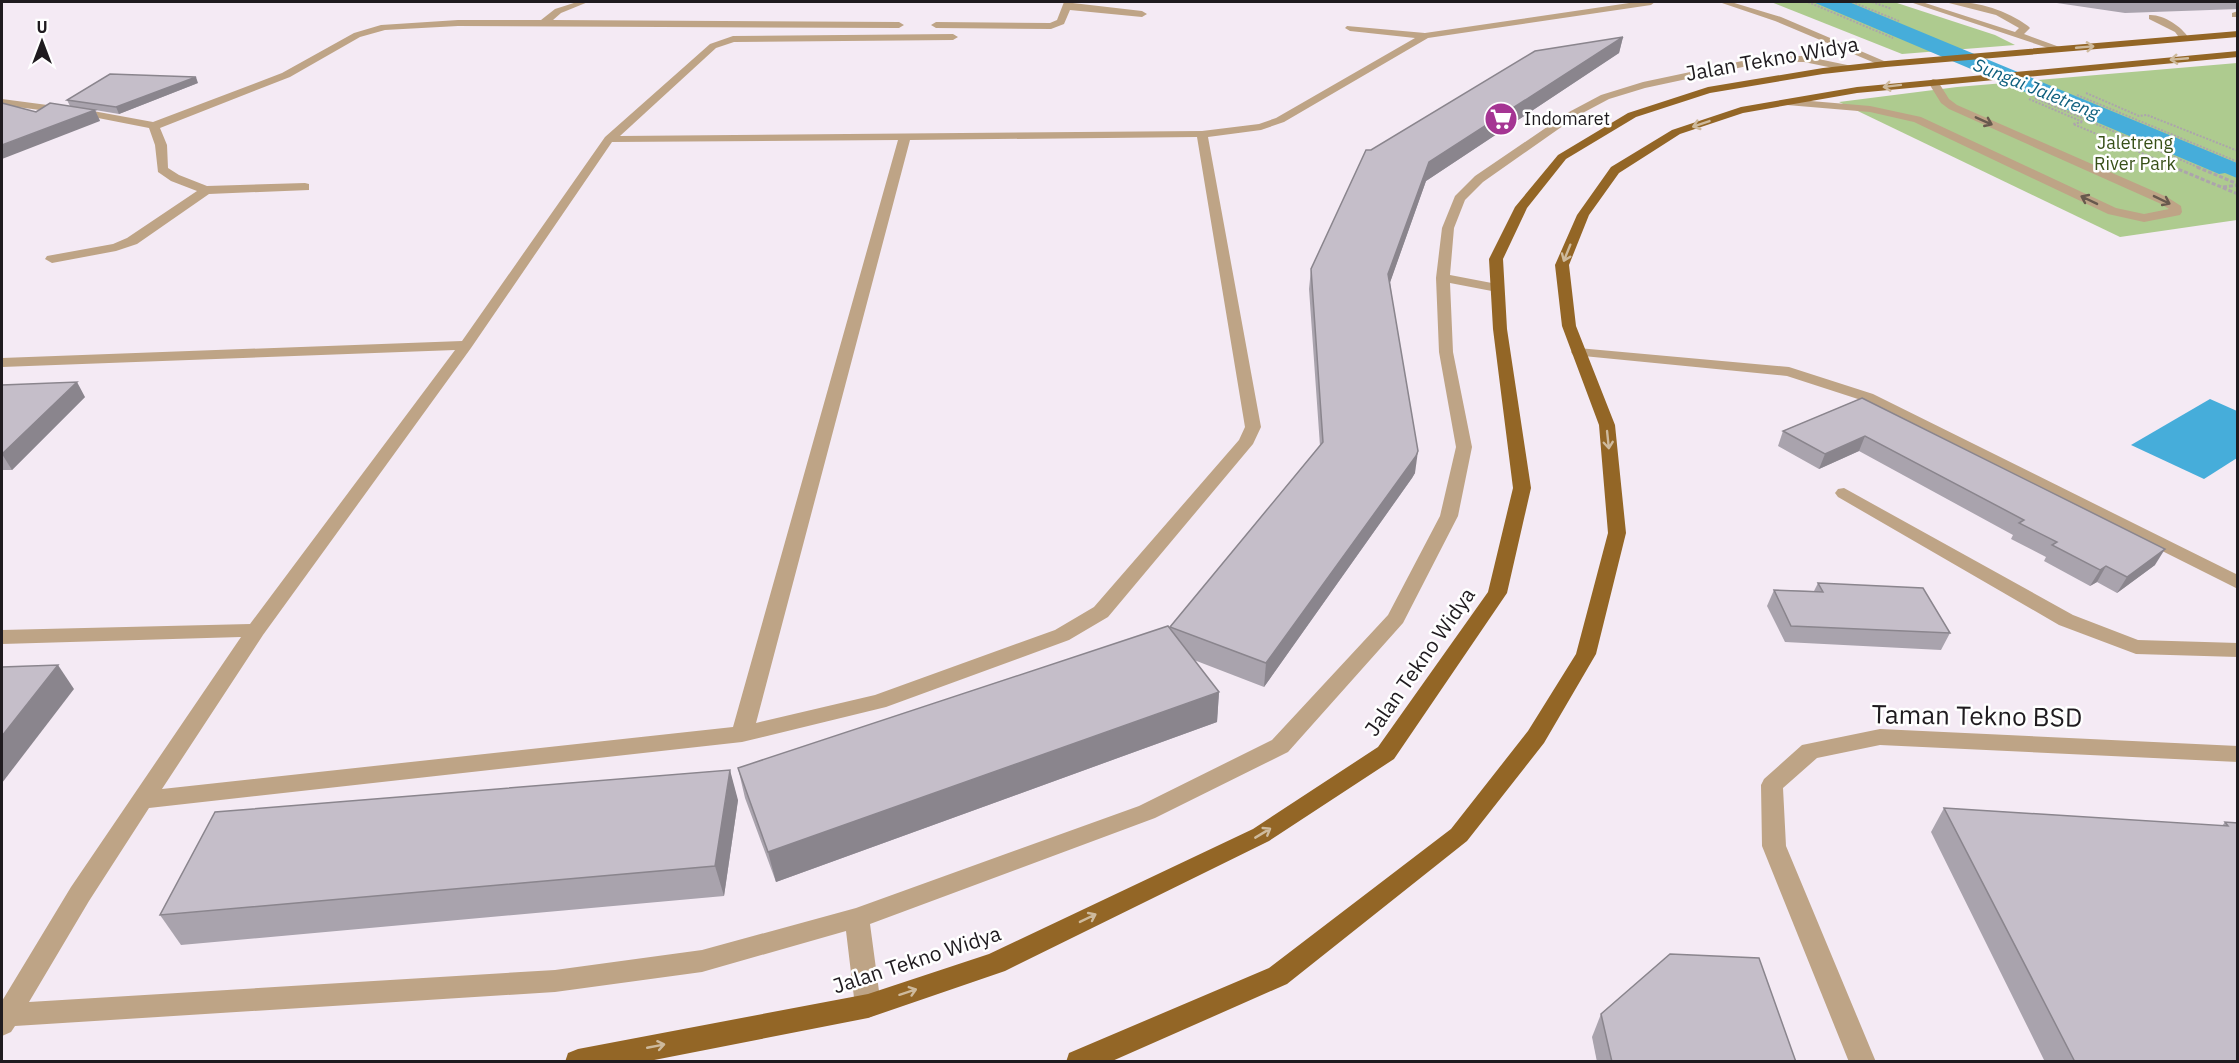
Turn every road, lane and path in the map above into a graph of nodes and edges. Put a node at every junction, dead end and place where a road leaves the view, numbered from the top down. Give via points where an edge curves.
1 (584, 2) edge
2 (1651, 2) edge
3 (1723, 2) edge
4 (1915, 2) edge
5 (1928, 2) edge
6 (1949, 2) edge
7 (1068, 4) edge
8 (1142, 14) dead end
9 (2152, 17) dead end
10 (544, 22) junction
11 (906, 25) dead end
12 (929, 25) dead end
13 (1350, 28) dead end
14 (2238, 34) edge
15 (2017, 35) junction
16 (1425, 36) junction
17 (953, 37) dead end
18 (2184, 38) junction
19 (2060, 49) junction
20 (2238, 54) edge
21 (1886, 64) junction
22 (1848, 68) junction
23 (1942, 81) junction
24 (2079, 91) dead end
25 (2073, 93) dead end
26 (2024, 97) dead end
27 (2, 102) edge
28 (1787, 102) junction
29 (154, 126) junction
30 (1202, 134) junction
31 (905, 136) junction
32 (609, 139) junction
33 (2238, 151) edge
34 (2238, 162) edge
35 (2237, 185) edge
36 (305, 187) dead end
37 (2222, 188) junction
38 (206, 190) junction
39 (2238, 194) edge
40 (52, 259) dead end
41 (1443, 278) junction
42 (1497, 288) junction
43 (466, 345) junction
44 (1578, 352) junction
45 (2, 362) edge
46 (1844, 493) dead end
47 (2238, 583) edge
48 (256, 630) junction
49 (2, 638) edge
50 (2238, 650) edge
51 (742, 734) junction
52 (2238, 754) edge
53 (144, 800) junction
54 (857, 918) junction
55 (868, 1005) junction
56 (4, 1018) edge
57 (578, 1062) edge
58 (1079, 1062) edge
59 (1863, 1062) edge

1 - 10 street via 558,11
2 - 16 street
3 - 21 street via 1778,19
4 - 5 street
4 - 15 street
6 - 15 street via 2018,21 2025,28
7 - 8 street
7 - 12 street via 1061,22 1051,26
9 - 18 street via 2179,30
10 - 11 street
10 - 29 street via 384,27 357,35 286,75
13 - 16 street
14 - 18 main road, Jalan Tekno Widya
15 - 19 street
16 - 30 street via 1280,120 1261,127
17 - 32 street via 749,38 721,42
19 -> 18 main road, Jalan Tekno Widya
19 - 21 main road, Jalan Tekno Widya
20 -> 23 main road
21 - 22 main road, Jalan Tekno Widya
22 - 41 street via 1804,59 1766,59 1605,96 1488,172 1459,199 1448,228
22 - 42 main road, Jalan Tekno Widya via 1708,90 1632,115 1562,157 1521,207 1496,259
23 -> 28 main road
23 -> 28 street via 1945,101 1953,107 2163,200 2176,212 2144,218 2112,211 1917,119 1870,109
24 - 33 path
25 - 34 path
26 - 37 path via 2083,122 2073,123
27 - 29 street
28 -> 44 main road via 1741,110 1676,132 1615,170 1583,215 1562,265 1569,326
29 - 38 street via 161,145 162,169
30 - 31 street
30 - 51 street via 1253,427 1247,441 1101,612 1082,624 1062,635 879,702
31 - 32 street
31 - 51 street
32 - 43 street
35 - 37 path
36 - 38 street
37 - 39 path
38 - 40 street via 132,241
41 - 42 street
41 - 54 street via 1446,352 1464,447 1449,516 1396,618 1280,746 1148,812
55 -> 42 main road, Jalan Tekno Widya via 996,963 1261,835 1386,753 1497,593 1500,583 1522,488
43 - 45 street
43 - 48 street
44 - 47 street via 1789,372 1867,396
44 -> 58 main road via 1607,425 1617,533 1586,654 1536,737 1460,835 1278,976
46 - 50 street via 2066,620 2136,647
48 - 49 street
48 - 53 street
51 - 53 street
52 - 59 street, Taman Tekno BSD via 1880,737 1810,751 1772,785 1774,846
53 - 56 street via 80,894
54 - 55 street
54 - 56 street via 702,961 555,981
57 -> 55 main road, Jalan Tekno Widya

